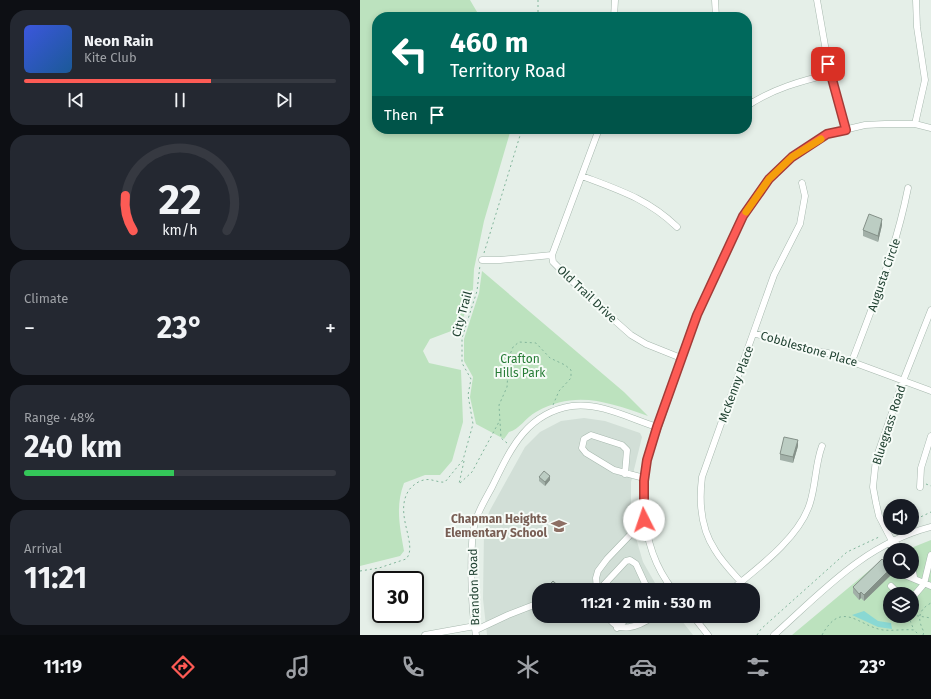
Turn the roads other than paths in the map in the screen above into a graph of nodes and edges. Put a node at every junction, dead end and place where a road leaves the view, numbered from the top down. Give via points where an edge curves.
1 (615, 0) edge
2 (715, 0) edge
3 (817, 0) edge
4 (916, 0) edge
5 (614, 12) edge
6 (716, 12) edge
7 (830, 74) junction
8 (752, 103) edge
9 (915, 124) junction
10 (931, 128) edge
11 (846, 130) junction
12 (597, 134) edge
13 (582, 176) junction
14 (802, 183) dead end
15 (908, 188) dead end
16 (677, 227) dead end
17 (552, 255) junction
18 (482, 260) road end
19 (931, 310) edge
20 (754, 333) junction
21 (681, 358) junction
22 (852, 361) junction
23 (903, 381) junction
24 (931, 391) edge
25 (657, 427) junction
26 (931, 436) edge
27 (822, 446) dead end
28 (625, 474) junction
29 (644, 478) junction
30 (920, 487) dead end
31 (931, 527) edge
32 (646, 530) junction
33 (892, 541) junction
34 (895, 543) edge
35 (931, 555) edge
36 (917, 579) edge
37 (741, 582) joint
38 (597, 583) edge
39 (605, 583) edge
40 (645, 583) edge
41 (669, 583) edge
42 (924, 584) junction
43 (931, 586) edge
44 (919, 590) edge
45 (532, 606) edge
46 (613, 623) edge
47 (622, 623) edge
48 (643, 623) edge
49 (700, 623) edge
50 (617, 628) junction
51 (476, 630) edge
52 (425, 635) edge
53 (708, 635) edge
54 (774, 635) edge

1 - 5 street
2 - 6 street
3 - 7 street
4 - 9 street via 917,27 925,80
7 - 8 street via 803,80
7 - 11 street
9 - 10 street
9 - 11 street via 865,125
11 - 21 street via 827,134 792,157 769,179 743,216 697,315
12 - 13 street, Old Trail Drive
13 - 16 street via 652,205
13 - 17 street, Old Trail Drive
14 - 20 street, McKenny Place via 805,196 800,224 774,276
15 - 22 street, Augusta Circle via 901,225 890,260
17 - 18 street
17 - 21 street, Old Trail Drive via 553,262 631,335
19 - 23 street, Bluegrass Road
20 - 22 street, Cobblestone Place via 790,346 812,349
20 - 37 street, McKenny Place via 702,477 700,492 705,530 715,550
21 - 25 street
22 - 23 street, Cobblestone Place
23 - 24 street, Cobblestone Place
23 - 33 street, Bluegrass Road via 879,447 874,474 879,516
25 - 29 street
25 - 51 street, Brandon Road via 602,409 572,406 554,411 532,424 512,446 481,507 473,530
26 - 30 street via 920,468
27 - 37 street via 816,462 811,501 802,520 789,538
28 - 28 street via 627,450 622,445 591,435 584,439 582,448 586,453
28 - 29 street
29 - 32 street via 643,509
31 - 33 street
32 - 38 street via 630,534 598,571
32 - 41 street via 656,562
33 - 34 street
33 - 54 street via 844,572
35 - 42 street
36 - 42 street
39 - 40 street via 630,560 636,564
42 - 43 street
42 - 44 street
45 - 51 street
46 - 50 street
47 - 50 street
48 - 50 street via 632,630
49 - 53 street
51 - 52 street

